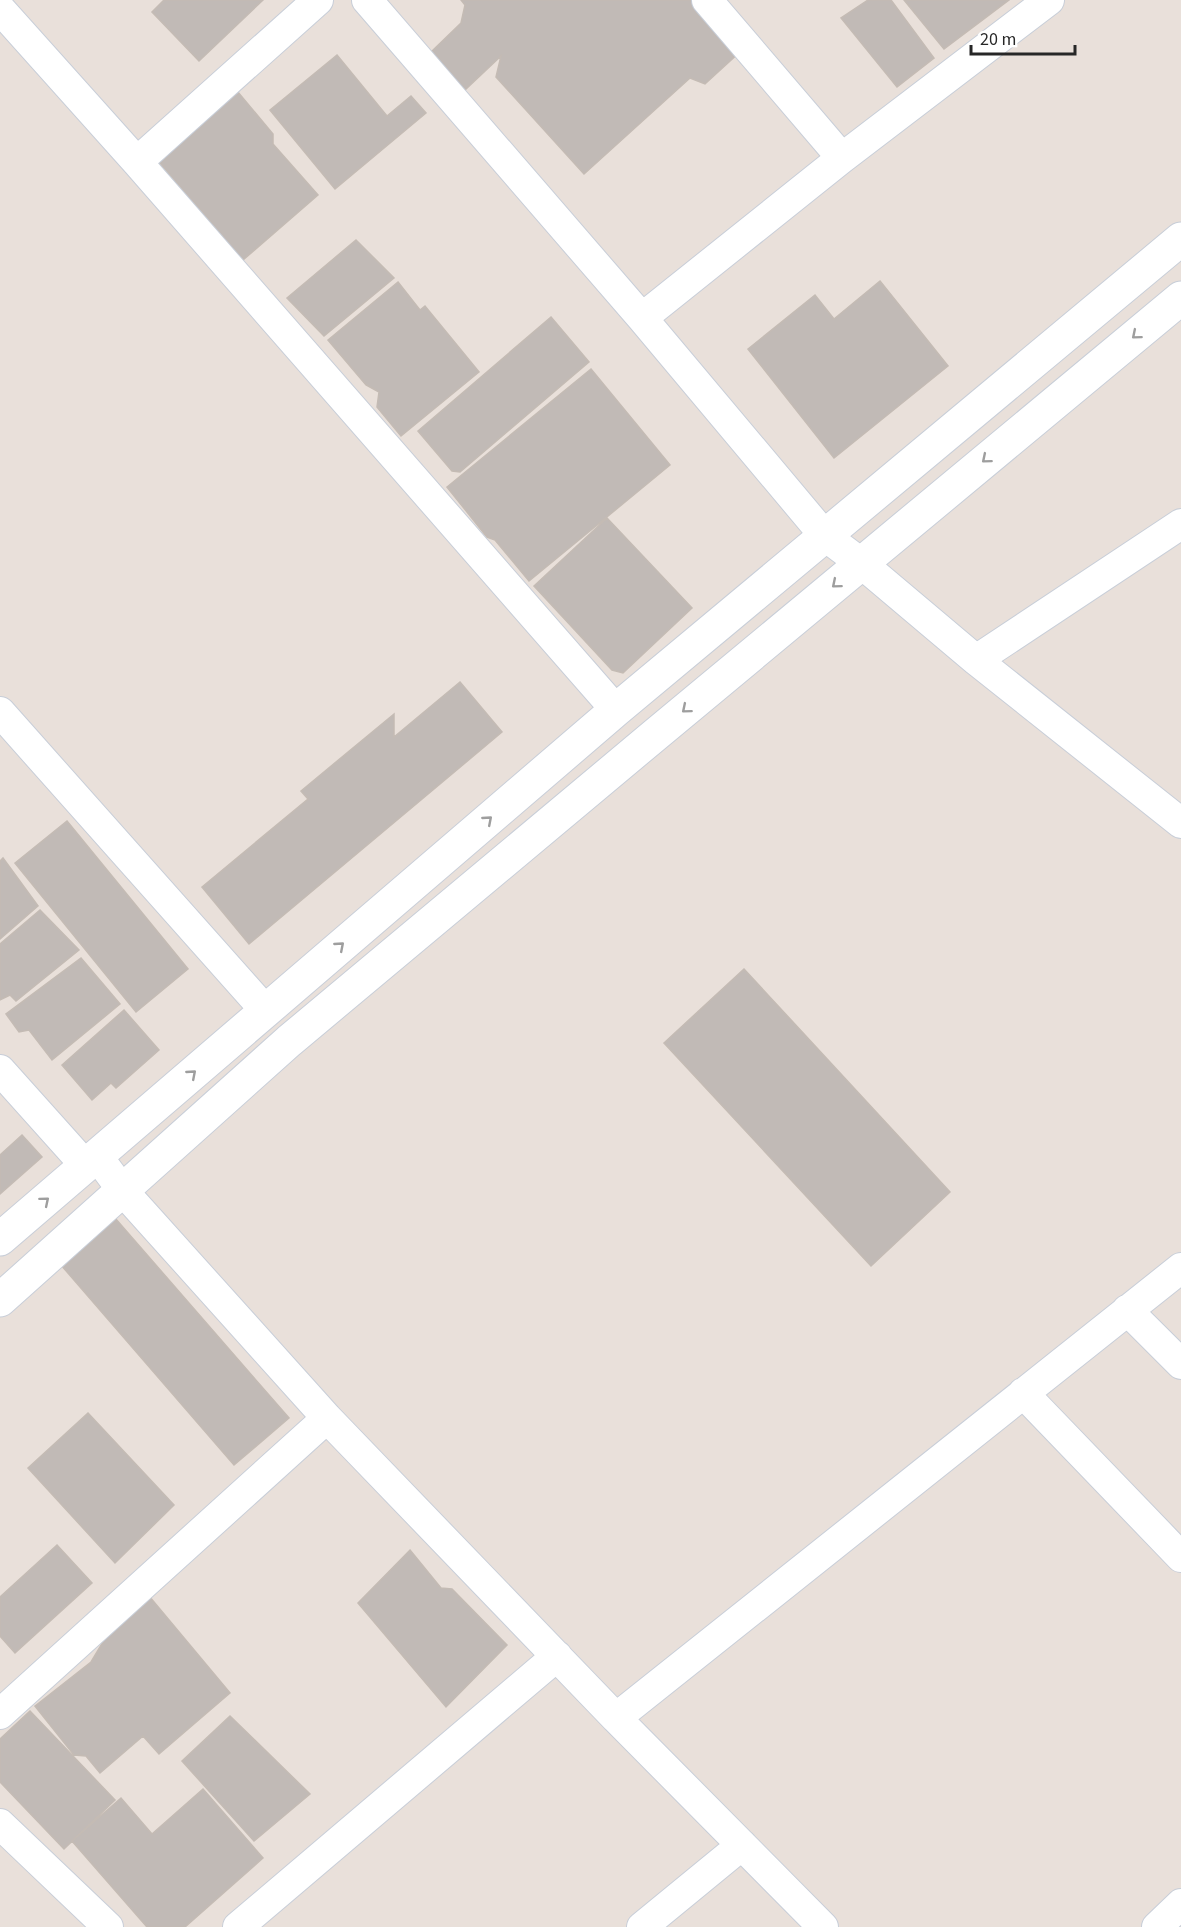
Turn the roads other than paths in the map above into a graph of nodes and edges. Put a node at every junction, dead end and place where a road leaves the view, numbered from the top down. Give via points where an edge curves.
1 (318, 0) edge
2 (367, 0) edge
3 (707, 0) edge
4 (1049, 0) edge
5 (0, 9) edge
6 (842, 158) junction
7 (137, 162) junction
8 (1181, 239) edge
9 (1181, 298) edge
10 (642, 318) junction
11 (1181, 524) edge
12 (825, 536) junction
13 (861, 563) junction
14 (976, 660) junction
15 (616, 710) junction
16 (0, 712) edge
17 (1181, 823) edge
18 (265, 1010) junction
19 (0, 1070) edge
20 (92, 1161) junction
21 (123, 1191) junction
22 (0, 1239) edge
23 (1181, 1268) edge
24 (0, 1300) edge
25 (1127, 1310) junction
26 (1181, 1364) edge
27 (1023, 1393) junction
28 (327, 1418) junction
29 (1181, 1557) edge
30 (557, 1656) junction
31 (0, 1714) edge
32 (616, 1718) junction
33 (0, 1824) edge
34 (742, 1845) junction
35 (1181, 1904) edge
36 (108, 1927) edge
37 (238, 1927) edge
38 (642, 1927) edge
39 (823, 1927) edge
40 (1157, 1927) edge

1 - 7 street
2 - 10 street
3 - 6 street
4 - 6 street
5 - 7 street
6 - 10 street
7 - 15 street
8 - 12 street
9 -> 13 street
10 - 12 street
11 - 14 street
12 - 13 street
12 - 15 street
13 - 14 street
13 -> 21 street via 298,1034
14 - 17 street
18 -> 15 street
16 - 18 street
20 -> 18 street
19 - 20 street
20 - 21 street
22 -> 20 street
21 - 24 street
21 - 28 street
23 - 25 street
25 - 26 street
25 - 27 street
27 - 29 street
27 - 32 street
28 - 30 street
28 - 31 street
30 - 32 street
30 - 37 street
32 - 34 street
33 - 36 street
34 - 38 street
34 - 39 street
35 - 40 street

